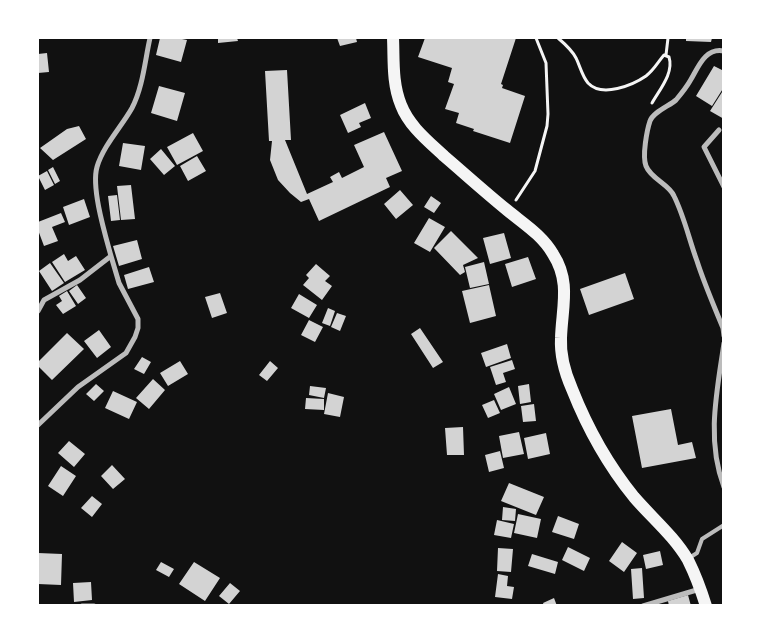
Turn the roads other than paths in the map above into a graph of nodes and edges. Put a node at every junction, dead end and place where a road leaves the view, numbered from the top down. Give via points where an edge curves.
1 (150, 38) edge
2 (393, 38) edge
3 (724, 51) edge
4 (719, 130) dead end
5 (724, 187) edge
6 (111, 256) junction
7 (38, 311) edge
8 (724, 336) edge
9 (724, 344) edge
10 (38, 425) edge
11 (724, 487) edge
12 (724, 525) edge
13 (687, 560) junction
14 (700, 588) junction
15 (82, 606) edge
16 (94, 606) edge
17 (643, 606) edge
18 (706, 606) edge

1 - 6 street via 138,94 97,167 95,178
2 - 13 main road via 394,75 405,114 425,138 478,187 544,239 554,255 565,286 560,339 562,358 578,404 604,454
3 - 8 street via 712,51 705,56 676,100 650,119 644,153 646,166 673,193 682,212
4 - 5 street via 704,147
6 - 7 street via 80,280 44,300
6 - 10 street via 119,283 138,319 135,337 126,353 78,387
9 - 11 street via 713,425
12 - 13 lane via 702,539 696,553
13 - 14 main road
14 - 17 street
14 - 18 main road
15 - 16 street

